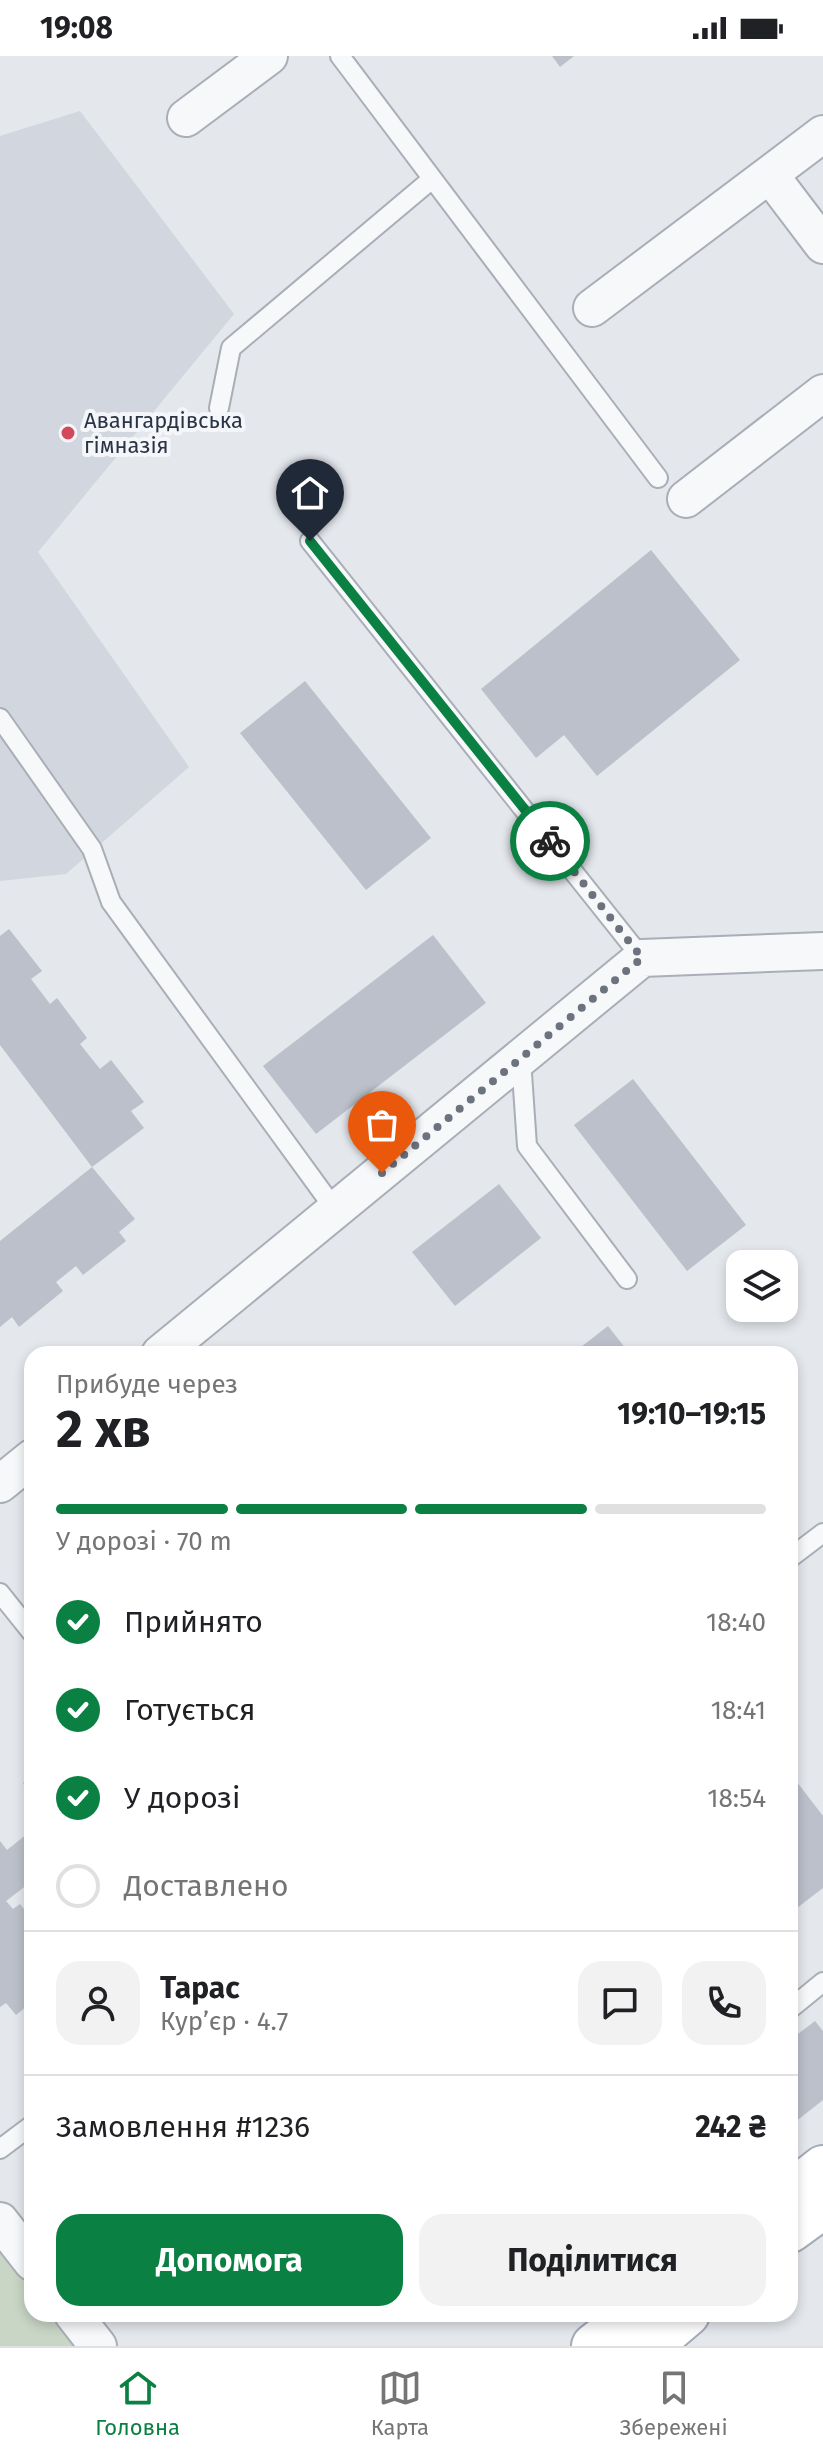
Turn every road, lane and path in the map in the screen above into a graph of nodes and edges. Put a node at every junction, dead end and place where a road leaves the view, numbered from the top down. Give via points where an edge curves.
1 (269, 56) edge
2 (340, 56) edge
3 (186, 118) dead end
4 (823, 134) edge
5 (770, 175) junction
6 (432, 179) junction
7 (823, 245) edge
8 (592, 308) dead end
9 (823, 393) edge
10 (219, 408) dead end
11 (672, 488) joint
12 (310, 541) dead end
13 (0, 718) edge
14 (823, 951) edge
15 (642, 958) junction
16 (521, 1059) junction
17 (336, 1211) junction
18 (627, 1279) dead end
19 (170, 1346) edge
20 (24, 1464) edge
21 (0, 1484) edge
22 (823, 1533) edge
23 (798, 1552) edge
24 (0, 1593) edge
25 (24, 1623) edge
26 (823, 1982) edge
27 (798, 2002) edge
28 (24, 2131) edge
29 (0, 2149) edge
30 (823, 2168) edge
31 (798, 2188) edge
32 (823, 2206) edge
33 (0, 2221) edge
34 (798, 2224) edge
35 (24, 2252) edge
36 (79, 2322) edge
37 (625, 2322) edge
38 (678, 2322) edge
39 (98, 2346) edge
40 (594, 2346) edge
41 (649, 2346) edge

1 - 3 street
2 - 6 lane
4 - 5 street
5 - 7 street
5 - 8 street
6 - 10 lane via 231,348
6 - 11 lane
9 - 11 street
12 - 15 lane
13 - 17 lane via 92,849 111,902
14 - 15 street
15 - 16 street
16 - 17 street
16 - 18 lane via 527,1146
17 - 19 street
20 - 21 street
22 - 23 lane
24 - 25 lane
26 - 27 lane
28 - 29 lane
30 - 31 main road
32 - 34 main road
33 - 35 street
36 - 39 street
37 - 40 main road
38 - 41 main road

